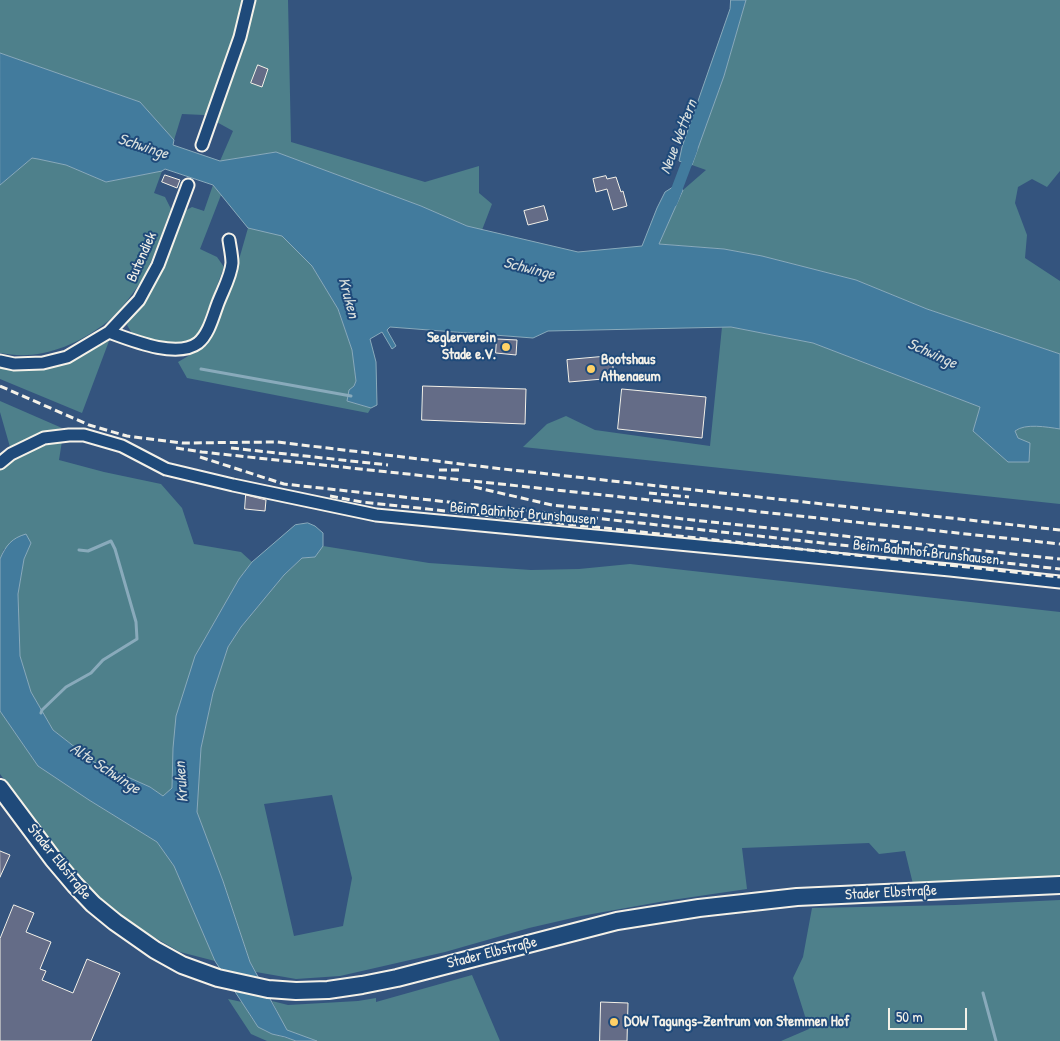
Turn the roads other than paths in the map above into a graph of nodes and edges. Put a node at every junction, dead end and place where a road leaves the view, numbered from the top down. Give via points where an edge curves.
1 (249, 0) edge
2 (202, 146) dead end
3 (188, 185) dead end
4 (229, 240) dead end
5 (109, 332) junction
6 (0, 361) edge
7 (0, 463) edge
8 (1060, 582) edge
9 (0, 788) edge
10 (1060, 885) edge

1 - 2 street via 240,37
3 - 5 street, Butendiek via 158,264 139,300
4 - 5 street via 232,262 229,276 207,332 198,343 185,349 166,349
5 - 6 street, Butendiek via 67,357 43,363
7 - 8 street, Beim Bahnhof Brunshausen via 44,438 84,435 122,446 166,469 376,515
9 - 10 street, Stader Elbstraße via 74,885 115,922 182,965 268,990 328,990 362,985 617,921 699,908 797,897

